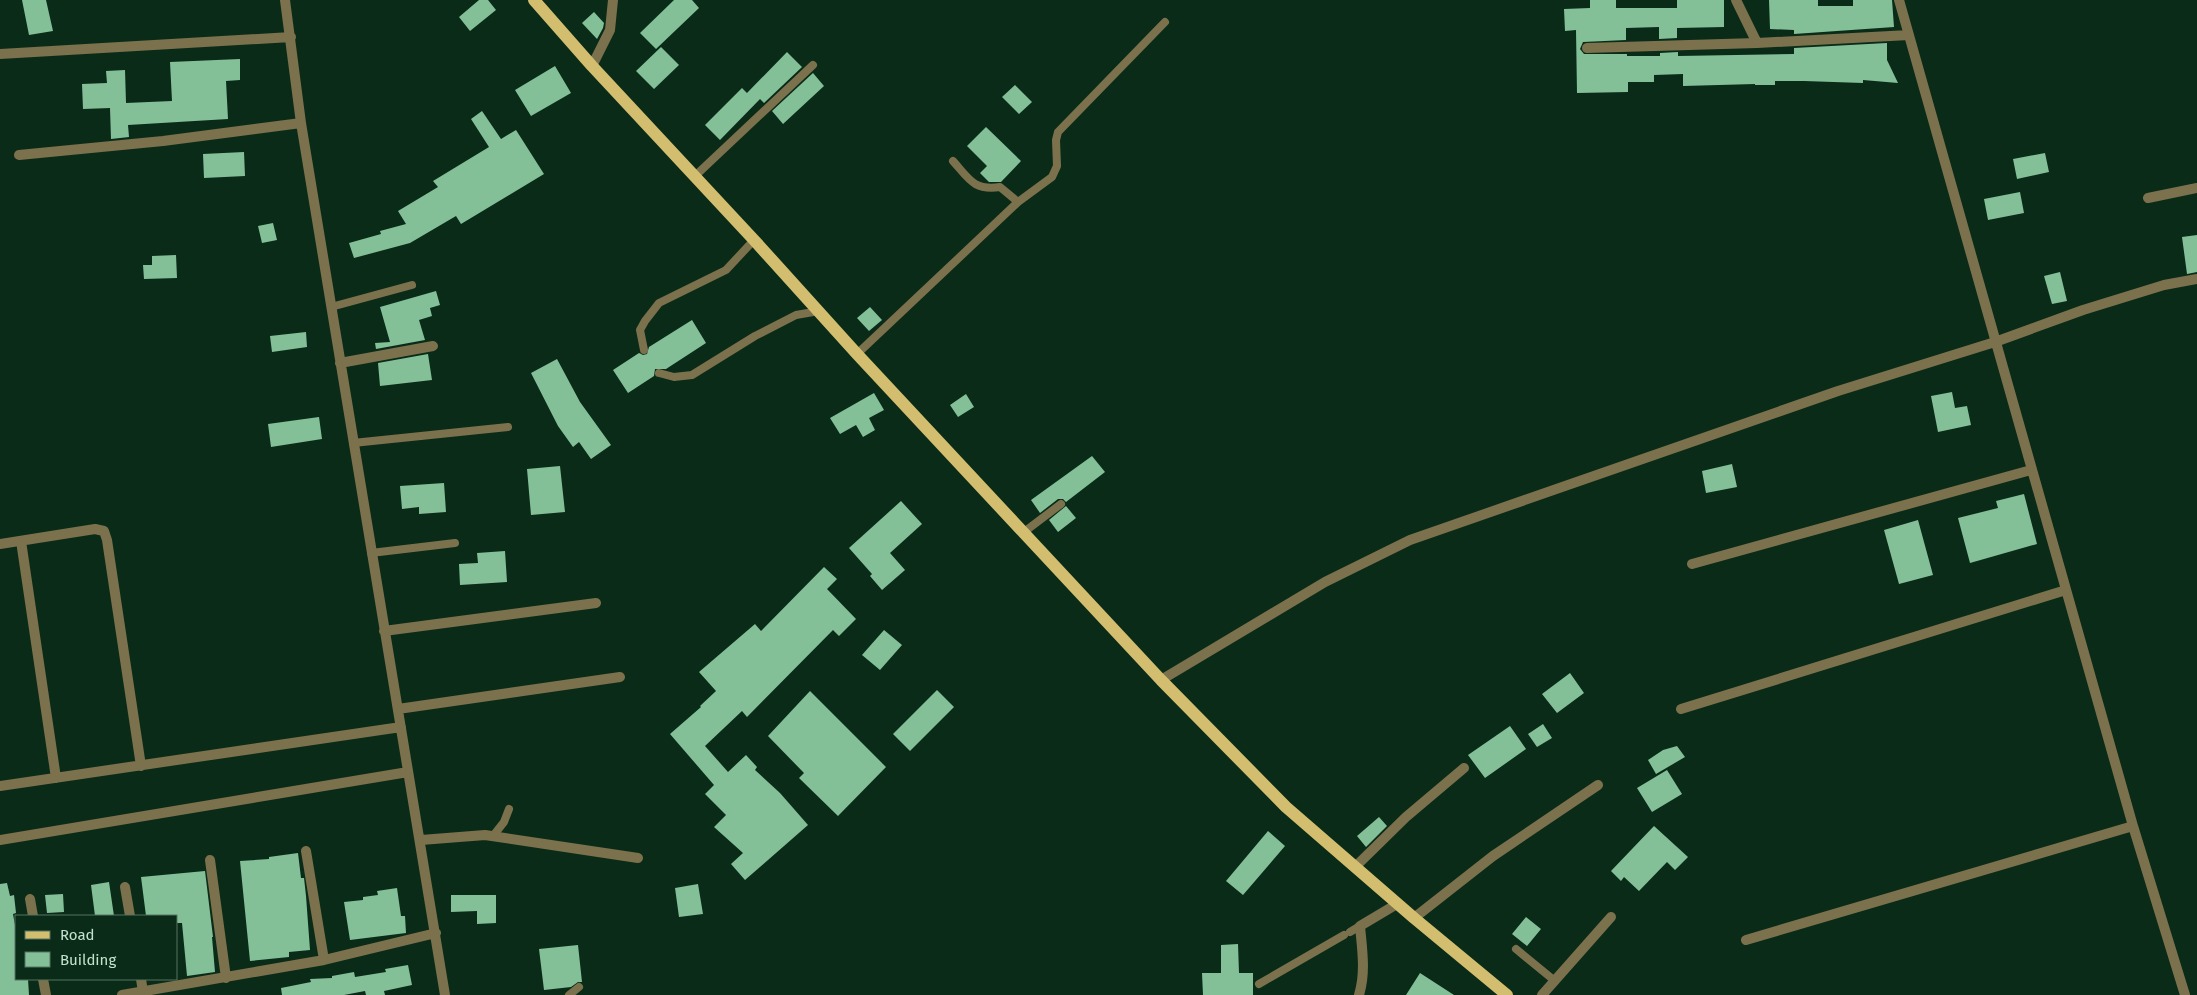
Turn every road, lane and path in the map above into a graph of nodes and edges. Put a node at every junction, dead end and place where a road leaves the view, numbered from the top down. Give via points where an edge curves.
1 (285, 0) edge
2 (534, 0) edge
3 (613, 0) edge
4 (1736, 0) edge
5 (1899, 0) edge
6 (1165, 22) dead end
7 (1909, 34) junction
8 (291, 37) junction
9 (1757, 43) junction
10 (1587, 48) dead end
11 (0, 54) edge
12 (813, 65) dead end
13 (592, 66) junction
14 (301, 123) junction
15 (19, 155) dead end
16 (953, 161) dead end
17 (695, 176) junction
18 (2197, 188) edge
19 (2148, 198) dead end
20 (1018, 202) junction
21 (754, 240) junction
22 (2197, 279) edge
23 (412, 285) dead end
24 (331, 307) junction
25 (818, 311) junction
26 (1995, 342) junction
27 (433, 346) dead end
28 (644, 350) dead end
29 (857, 354) junction
30 (340, 363) junction
31 (659, 373) dead end
32 (508, 427) dead end
33 (353, 443) junction
34 (2031, 470) junction
35 (1061, 504) dead end
36 (1024, 532) junction
37 (21, 541) junction
38 (455, 543) dead end
39 (0, 544) edge
40 (372, 553) junction
41 (1692, 564) dead end
42 (2066, 590) junction
43 (596, 603) dead end
44 (384, 631) junction
45 (620, 677) dead end
46 (1162, 680) junction
47 (398, 709) junction
48 (1681, 709) dead end
49 (401, 727) junction
50 (141, 766) junction
51 (1464, 768) dead end
52 (408, 772) junction
53 (56, 778) junction
54 (1598, 785) dead end
55 (0, 786) edge
56 (510, 810) dead end
57 (2133, 826) junction
58 (493, 836) junction
59 (0, 840) edge
60 (421, 840) junction
61 (306, 851) dead end
62 (638, 858) dead end
63 (210, 860) dead end
64 (1355, 867) junction
65 (125, 887) dead end
66 (30, 899) dead end
67 (1397, 904) junction
68 (32, 915) edge
69 (130, 915) edge
70 (1611, 917) dead end
71 (1414, 918) junction
72 (1360, 926) junction
73 (436, 933) junction
74 (1746, 940) dead end
75 (1516, 949) dead end
76 (324, 960) junction
77 (226, 978) junction
78 (43, 980) edge
79 (140, 980) edge
80 (1555, 981) junction
81 (1259, 984) dead end
82 (578, 987) dead end
83 (143, 992) junction
84 (46, 995) edge
85 (122, 995) edge
86 (445, 995) edge
87 (569, 995) edge
88 (1359, 995) edge
89 (1507, 995) edge
90 (1542, 995) edge
91 (2185, 995) edge

1 - 8 street
2 - 13 main road
3 - 13 street via 610,30
4 - 9 street
5 - 7 street
6 - 20 lane via 1058,132 1057,166 1052,177
7 - 9 street
7 - 26 street
8 - 11 street
8 - 14 street
9 - 10 street
12 - 17 lane
13 - 17 main road
14 - 15 street
14 - 24 street
16 - 20 lane via 973,183 986,189 1000,187
17 - 21 main road
18 - 19 street
20 - 29 lane
21 - 25 main road
21 - 28 lane via 726,270 658,303 640,330
22 - 26 street via 2164,285 2082,310
23 - 24 lane
24 - 30 street
25 - 29 main road
25 - 31 lane via 796,315 692,375 674,377
26 - 34 street
26 - 46 street via 1838,391 1410,540 1325,582
27 - 30 street
29 - 36 main road
30 - 33 street
32 - 33 lane
33 - 40 street
34 - 41 street
34 - 42 street
35 - 36 lane
36 - 46 main road
37 - 39 street
37 - 50 street via 95,529 104,531
37 - 53 street
38 - 40 lane
40 - 44 street
42 - 48 street
42 - 57 street
43 - 44 street
44 - 47 street
45 - 47 street
46 - 64 main road via 1286,807
47 - 49 street
49 - 50 street
49 - 52 street
50 - 53 street
51 - 64 street via 1406,817
52 - 59 street
52 - 60 street
53 - 55 street
54 - 71 street via 1492,856
56 - 58 lane
57 - 74 street
57 - 91 street
58 - 60 street
58 - 62 street
60 - 73 street
61 - 76 street
63 - 77 street
64 - 67 main road
65 - 69 street
66 - 68 street
67 - 71 main road
67 - 72 street
70 - 80 street
71 - 89 main road
72 - 81 lane
72 - 88 street via 1364,966
73 - 76 street
73 - 86 street
75 - 80 lane
76 - 77 street
77 - 83 street
78 - 84 street
79 - 83 street
80 - 90 street
82 - 87 lane
83 - 85 street

